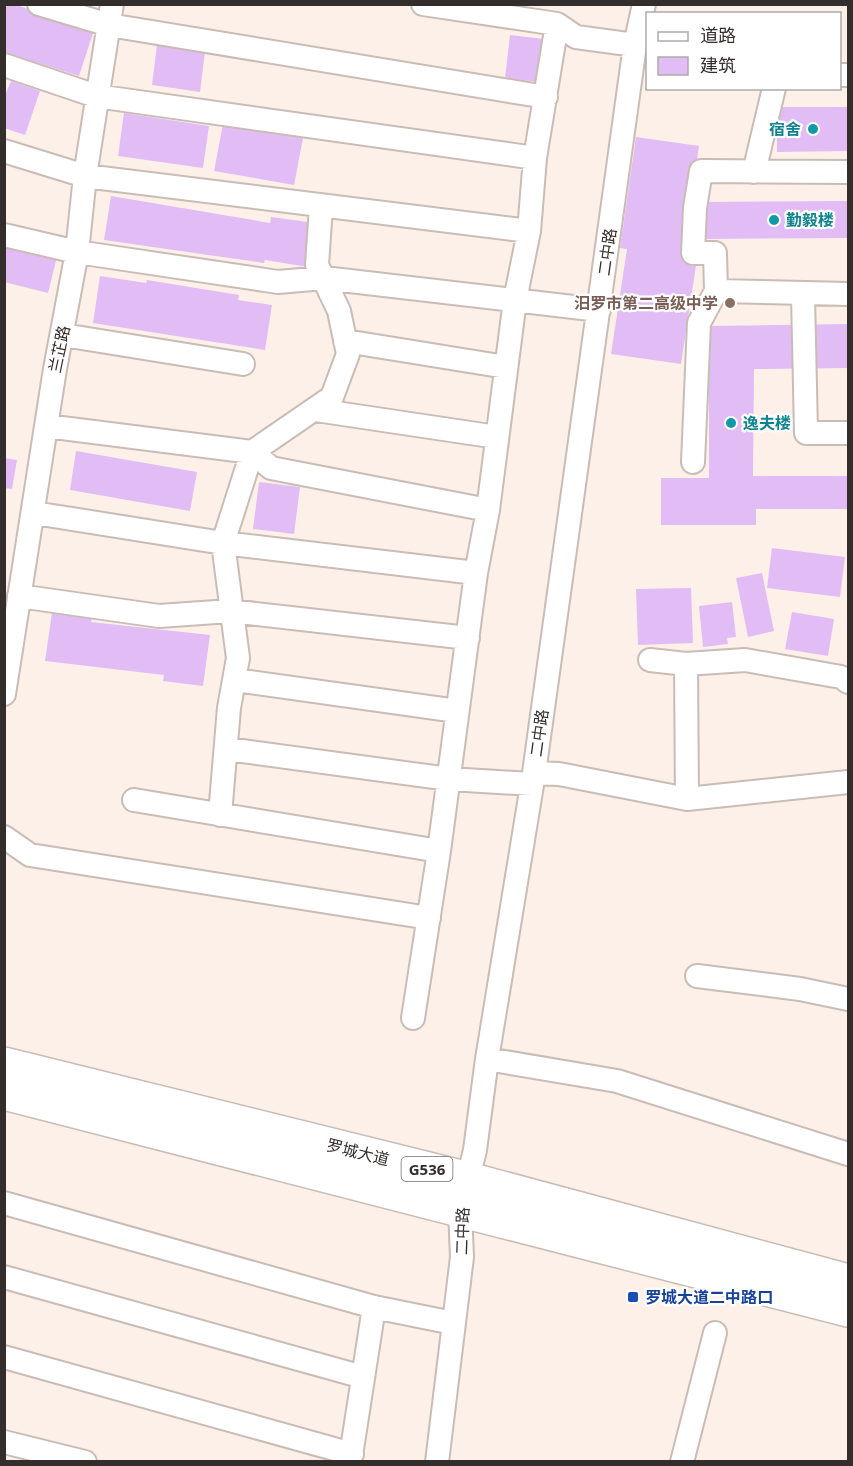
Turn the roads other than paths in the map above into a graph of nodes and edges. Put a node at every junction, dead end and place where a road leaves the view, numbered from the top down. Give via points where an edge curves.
1 (39, 4) edge
2 (423, 4) edge
3 (644, 4) edge
4 (110, 15) edge
5 (557, 24) junction
6 (635, 45) junction
7 (4, 65) edge
8 (774, 90) edge
9 (96, 96) junction
10 (546, 98) junction
11 (4, 151) edge
12 (535, 158) junction
13 (754, 172) junction
14 (849, 172) edge
15 (85, 176) junction
16 (321, 207) junction
17 (529, 231) junction
18 (4, 235) edge
19 (77, 252) junction
20 (324, 278) junction
21 (716, 291) junction
22 (849, 294) edge
23 (803, 295) junction
24 (515, 300) junction
25 (599, 310) junction
26 (63, 335) junction
27 (345, 341) junction
28 (243, 364) dead end
29 (506, 367) junction
30 (316, 410) junction
31 (46, 426) junction
32 (849, 433) edge
33 (497, 437) junction
34 (252, 452) junction
35 (693, 462) dead end
36 (488, 510) junction
37 (34, 513) junction
38 (223, 543) junction
39 (476, 573) junction
40 (19, 596) junction
41 (230, 611) junction
42 (468, 638) junction
43 (650, 660) dead end
44 (686, 664) junction
45 (235, 680) junction
46 (849, 682) edge
47 (4, 694) edge
48 (457, 711) junction
49 (228, 748) junction
50 (533, 778) junction
51 (449, 779) junction
52 (849, 782) edge
53 (687, 799) junction
54 (134, 800) dead end
55 (220, 815) junction
56 (4, 837) edge
57 (440, 851) junction
58 (429, 918) junction
59 (697, 976) dead end
60 (849, 999) edge
61 (413, 1018) dead end
62 (487, 1059) junction
63 (4, 1064) edge
64 (4, 1093) edge
65 (849, 1154) edge
66 (469, 1179) junction
67 (4, 1203) edge
68 (460, 1211) junction
69 (4, 1277) edge
70 (849, 1281) edge
71 (374, 1307) junction
72 (849, 1310) edge
73 (453, 1323) junction
74 (715, 1333) dead end
75 (4, 1357) edge
76 (363, 1377) junction
77 (4, 1442) edge
78 (351, 1457) edge
79 (85, 1461) edge
80 (437, 1461) edge
81 (682, 1461) edge

1 - 4 street
2 - 5 street
3 - 6 street, 二中路
4 - 9 street, 兰芷路
4 - 10 street
5 - 6 street via 576,37
5 - 10 street
6 - 25 street, 二中路
7 - 9 street
8 - 13 street
9 - 12 street
9 - 15 street, 兰芷路
10 - 12 street
11 - 15 street
12 - 17 street
13 - 14 street
13 - 21 street via 701,171 693,253 715,253
15 - 16 street
15 - 19 street, 兰芷路
16 - 17 street
16 - 20 street via 317,265
17 - 24 street
18 - 19 street
19 - 20 street via 278,282
19 - 26 street, 兰芷路
20 - 24 street
20 - 27 street via 339,311
21 - 23 street
21 - 35 street via 699,323
22 - 23 street
23 - 32 street via 806,433
24 - 25 street
24 - 29 street
25 - 50 street, 二中路
26 - 28 street
26 - 31 street, 兰芷路
27 - 29 street
27 - 30 street via 348,354 332,397
29 - 33 street
30 - 33 street
30 - 34 street
31 - 34 street
31 - 37 street, 兰芷路
33 - 36 street
34 - 36 street via 271,468
34 - 38 street
36 - 39 street
37 - 38 street
37 - 40 street, 兰芷路
38 - 39 street
38 - 41 street
39 - 42 street
40 - 41 street via 159,616
40 - 47 street, 兰芷路
41 - 42 street
41 - 45 street via 238,658
42 - 48 street
43 - 44 street
44 - 46 street via 744,660 841,677
44 - 53 street
45 - 48 street
45 - 49 street via 229,708
48 - 51 street
49 - 51 street
49 - 55 street
50 - 51 street
50 - 53 street via 559,774
50 - 62 street, 二中路
51 - 57 street
52 - 53 street
54 - 55 street
55 - 57 street
56 - 58 street via 30,855
57 - 58 street
58 - 61 street
59 - 60 street
62 - 65 street via 617,1081
62 - 66 street, 二中路
63 - 66 highway, 罗城大道 / G536
64 - 68 highway, 罗城大道 / G536
66 - 68 street, 二中路
66 - 70 highway, 罗城大道 / G536
67 - 71 street
68 - 72 highway, 罗城大道 / G536
68 - 73 street, 二中路 via 462,1257
69 - 76 street
71 - 73 street
71 - 76 street
73 - 80 street, 二中路
74 - 81 street
75 - 78 street
76 - 78 street
77 - 79 street

